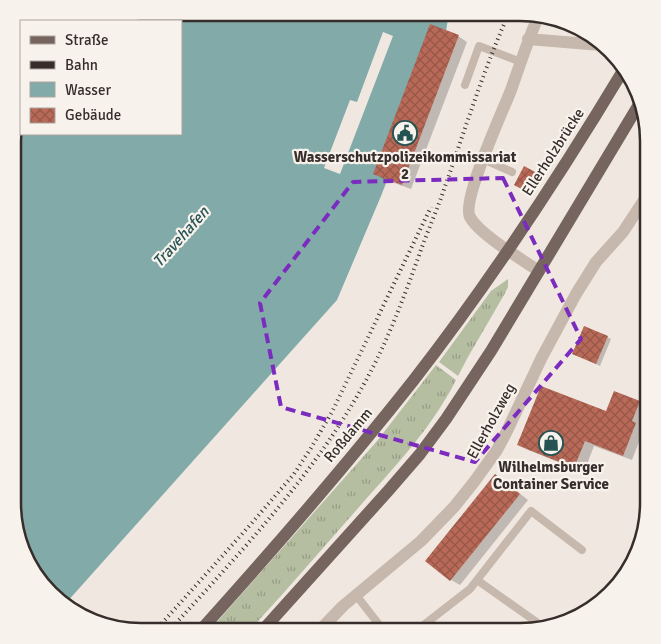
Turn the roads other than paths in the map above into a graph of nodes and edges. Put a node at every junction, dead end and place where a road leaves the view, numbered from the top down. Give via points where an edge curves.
1 (535, 22) edge
2 (528, 39) junction
3 (590, 44) edge
4 (521, 62) junction
5 (620, 76) edge
6 (465, 85) dead end
7 (635, 111) edge
8 (483, 159) junction
9 (512, 172) dead end
10 (639, 207) edge
11 (508, 250) junction
12 (538, 271) junction
13 (582, 550) dead end
14 (477, 580) junction
15 (356, 595) junction
16 (535, 621) edge
17 (208, 622) edge
18 (271, 622) edge
19 (328, 622) edge
20 (377, 622) edge
21 (428, 622) edge

1 - 2 street
2 - 3 street
2 - 4 street
4 - 6 lane via 479,46
4 - 8 street
5 - 11 main road, Ellerholzbrücke
7 - 12 main road
8 - 9 lane
8 - 11 street via 470,197 469,216
10 - 15 street, Ellerholzweg via 596,262 576,294 507,431 486,465 436,526
11 - 12 street
11 - 17 main road, Roßdamm via 414,380
12 - 18 main road via 475,376 420,454
13 - 14 lane via 531,511
14 - 16 lane
14 - 21 lane
15 - 19 street, Ellerholzweg
15 - 20 lane

